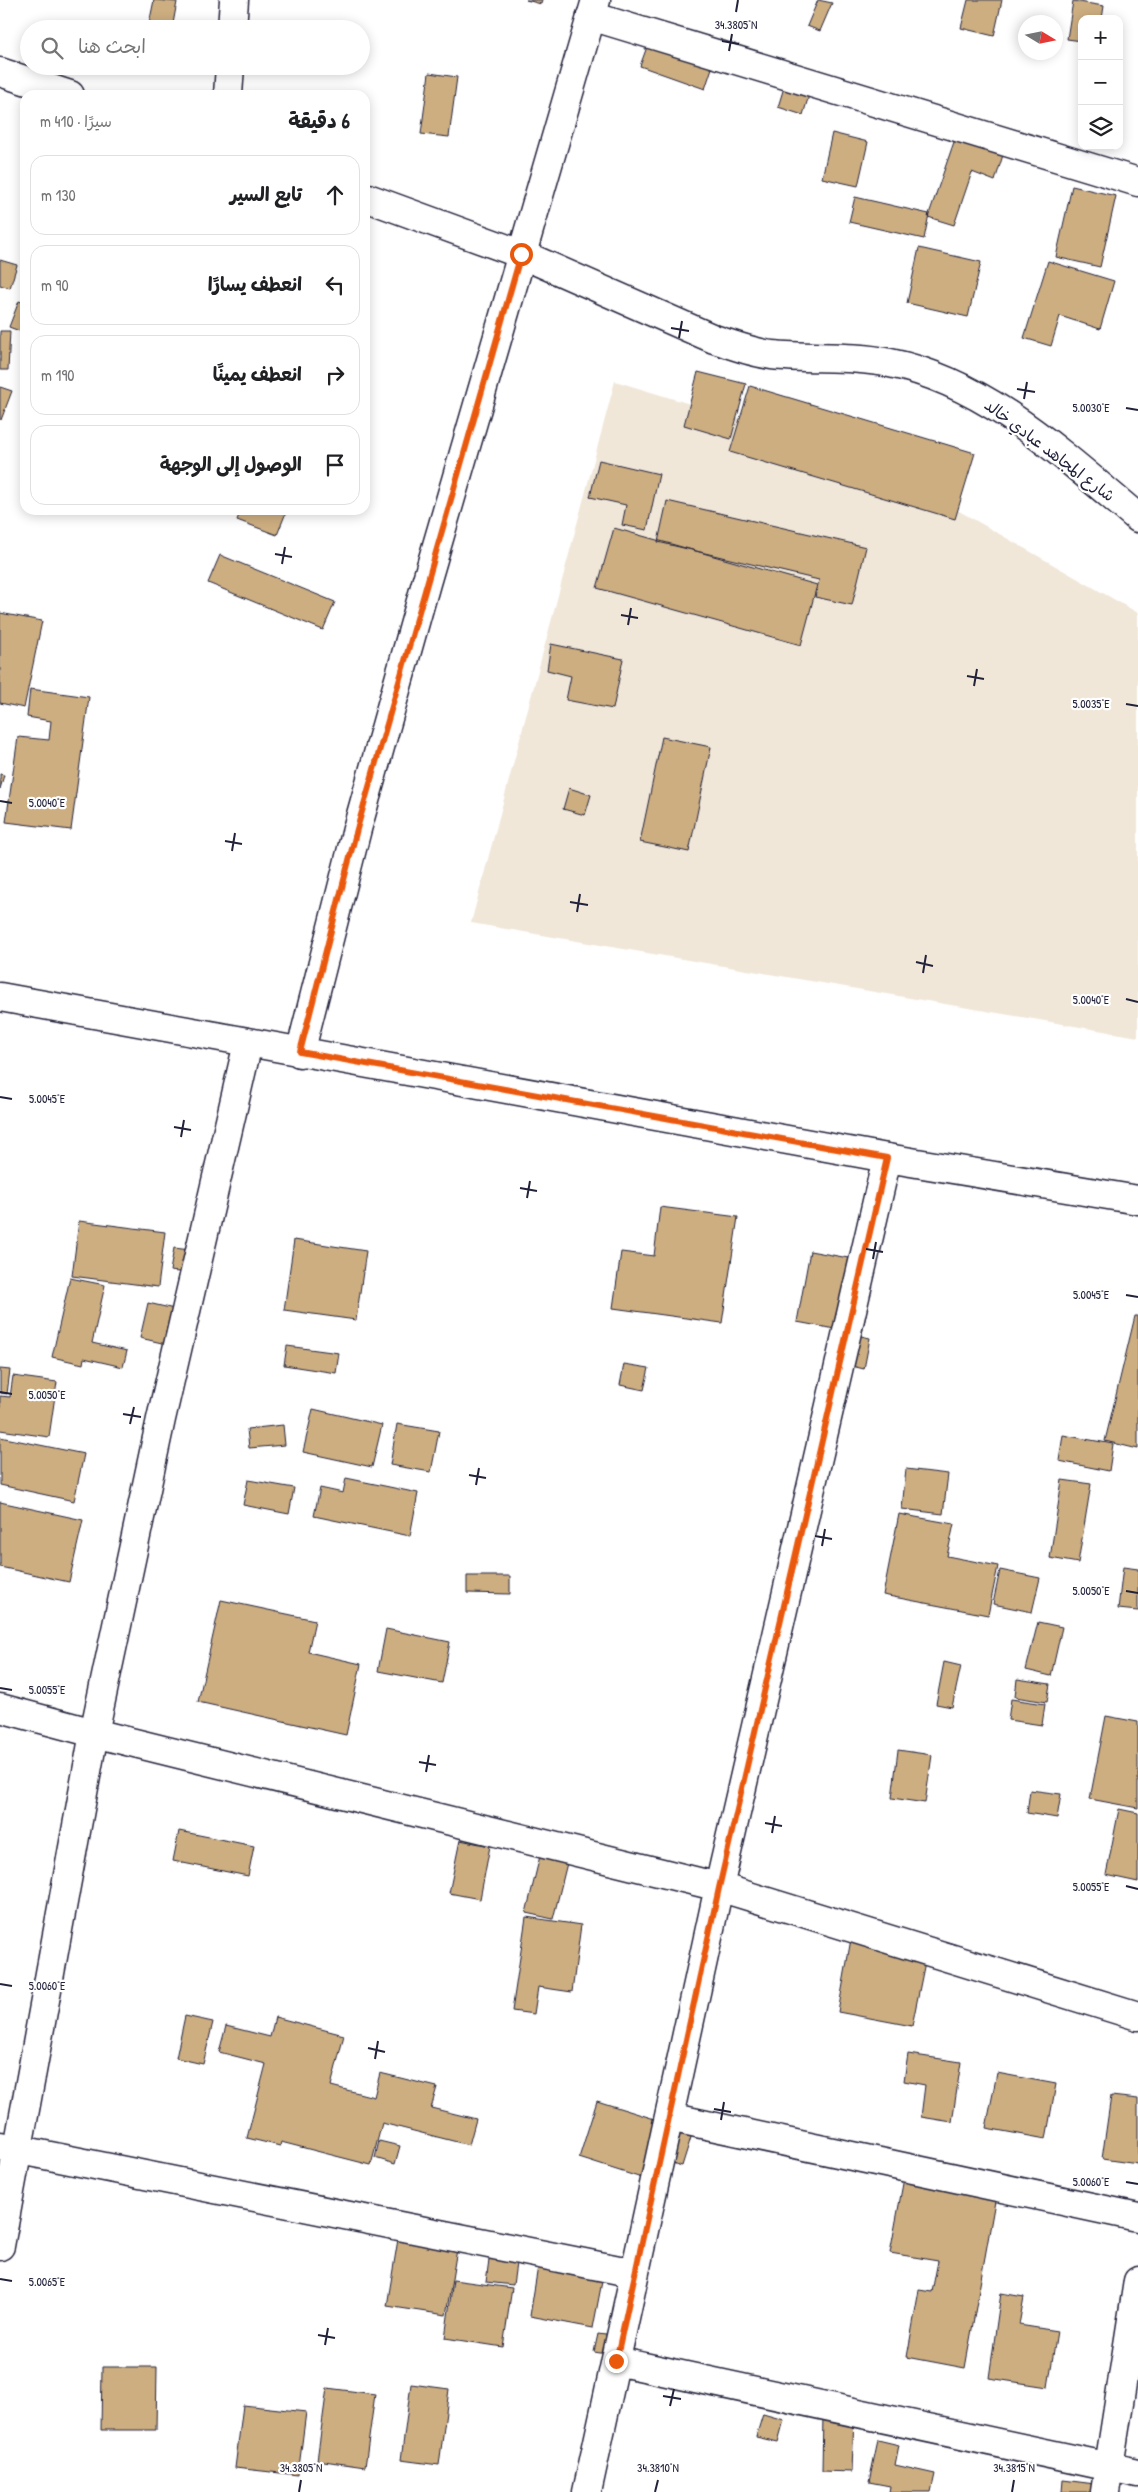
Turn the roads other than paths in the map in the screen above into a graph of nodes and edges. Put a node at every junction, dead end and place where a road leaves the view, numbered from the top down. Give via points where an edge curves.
1 (234, 0) edge
2 (594, 8) edge
3 (233, 20) edge
4 (0, 72) edge
5 (229, 75) edge
6 (55, 90) edge
7 (228, 90) edge
8 (1138, 182) edge
9 (370, 199) edge
10 (521, 254) junction
11 (1138, 518) edge
12 (0, 997) edge
13 (248, 1043) junction
14 (300, 1052) junction
15 (887, 1158) junction
16 (1138, 1200) edge
17 (0, 1708) edge
18 (94, 1733) junction
19 (719, 1888) junction
20 (1138, 2016) edge
21 (669, 2117) junction
22 (8, 2148) edge
23 (1138, 2217) edge
24 (0, 2246) edge
25 (634, 2273) junction
26 (1138, 2281) edge
27 (616, 2361) junction
28 (1138, 2473) edge
29 (1108, 2480) edge
30 (586, 2492) edge

1 - 3 street
2 - 8 street
2 - 10 street
4 - 6 street
5 - 7 street
9 - 10 street, شارع المجاهد عبادي خالد
10 - 11 street, شارع المجاهد عبادي خالد via 746,350 772,355 890,363 970,391 1018,422
10 - 14 street via 357,829
12 - 13 street
13 - 14 street
13 - 18 street via 161,1419
14 - 15 street
15 - 16 street
15 - 19 street
17 - 18 street
18 - 19 street
18 - 22 street
19 - 20 street
19 - 21 street
21 - 23 street
21 - 25 street
22 - 24 street
22 - 25 street
25 - 27 street
26 - 29 street
27 - 29 street
27 - 30 street
28 - 29 street

